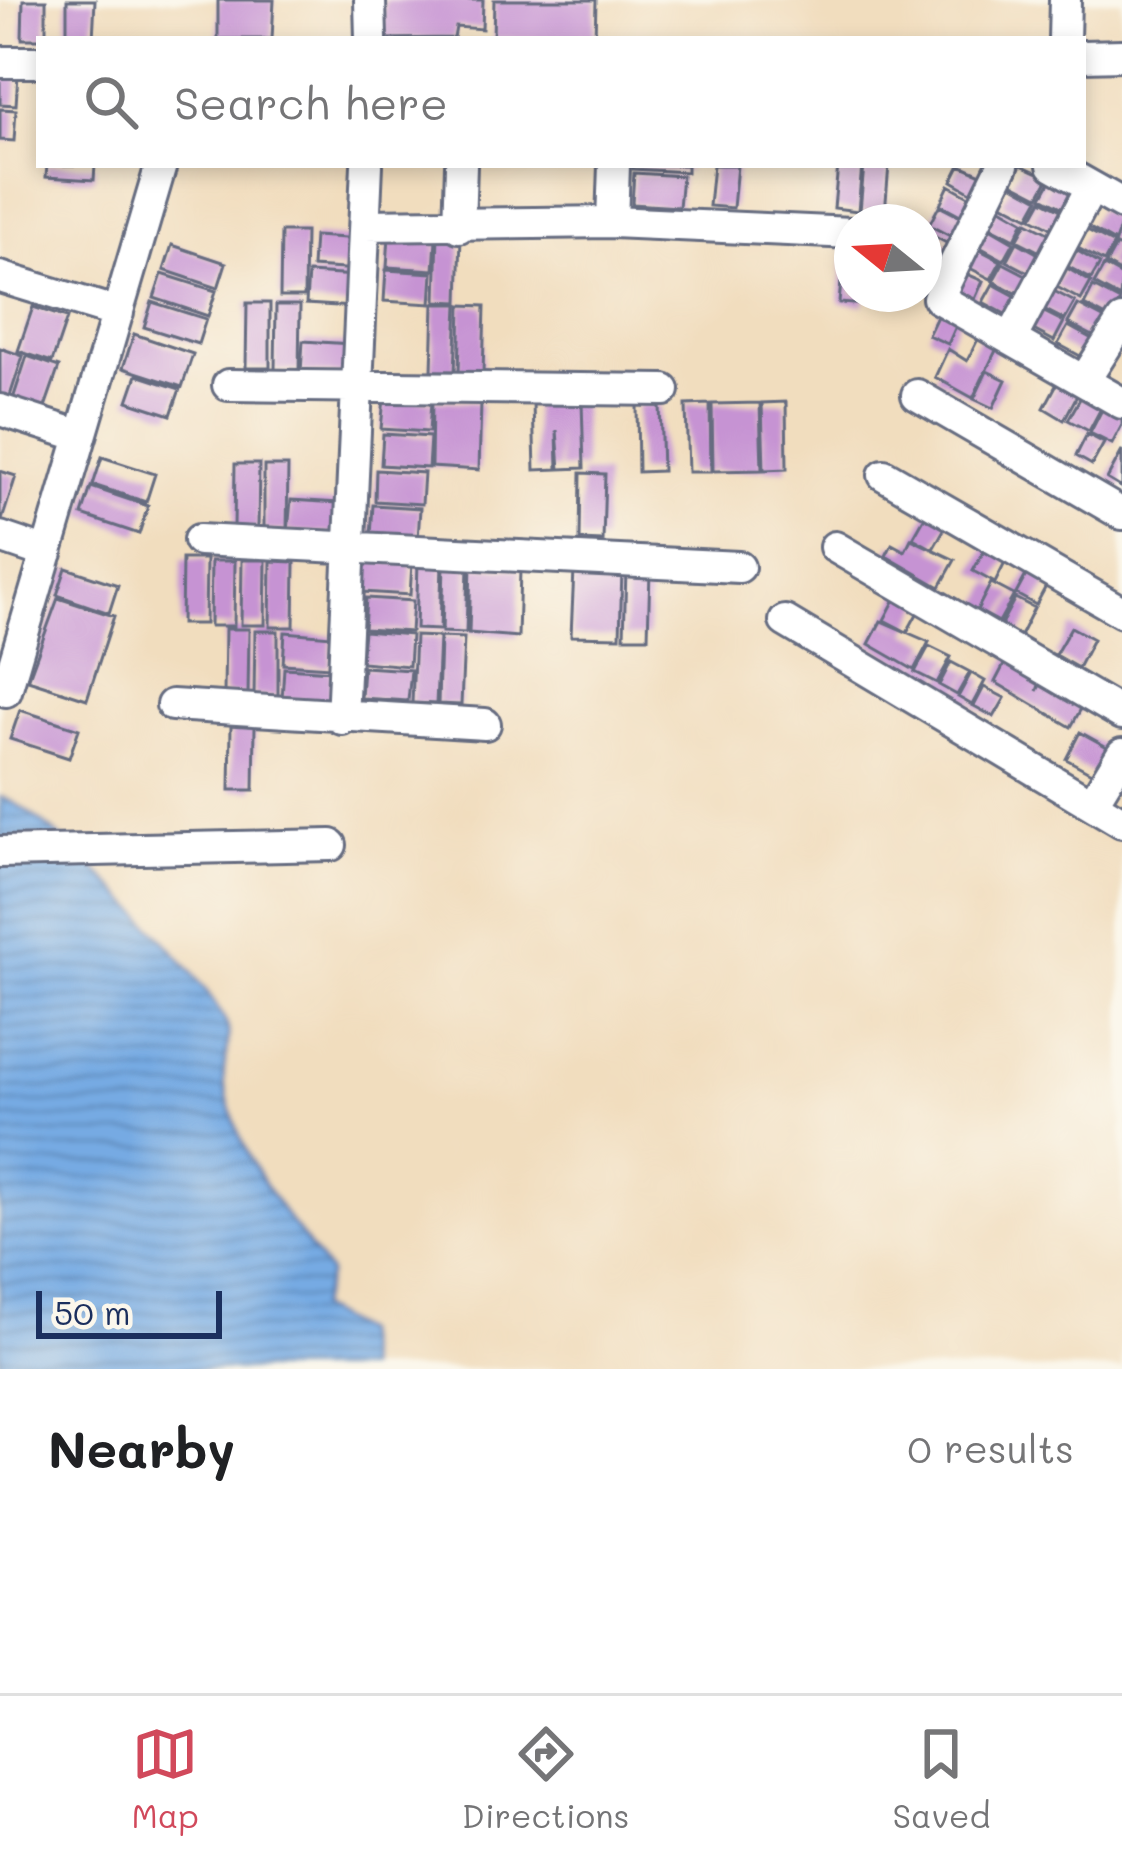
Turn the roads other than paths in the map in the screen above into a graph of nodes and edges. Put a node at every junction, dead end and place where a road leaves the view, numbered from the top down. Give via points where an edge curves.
1 (370, 0) edge
2 (1065, 0) edge
3 (371, 36) edge
4 (1064, 36) edge
5 (1086, 56) edge
6 (1122, 56) edge
7 (0, 62) edge
8 (36, 62) edge
9 (160, 168) edge
10 (367, 168) edge
11 (461, 168) edge
12 (614, 168) edge
13 (1002, 168) edge
14 (1058, 168) edge
15 (1090, 188) junction
16 (1122, 203) edge
17 (612, 222) junction
18 (365, 225) junction
19 (460, 226) junction
20 (834, 232) edge
21 (0, 277) edge
22 (118, 313) junction
23 (1122, 321) edge
24 (1011, 339) junction
25 (1084, 381) junction
26 (357, 384) junction
27 (228, 385) dead end
28 (664, 390) dead end
29 (917, 395) dead end
30 (1122, 403) edge
31 (0, 410) edge
32 (81, 436) junction
33 (884, 475) dead end
34 (1122, 514) edge
35 (0, 537) edge
36 (199, 540) dead end
37 (835, 547) dead end
38 (346, 549) junction
39 (47, 553) junction
40 (740, 567) dead end
41 (1122, 612) edge
42 (785, 621) dead end
43 (2, 698) edge
44 (172, 705) dead end
45 (1122, 714) edge
46 (342, 719) junction
47 (485, 724) dead end
48 (1122, 754) edge
49 (1092, 804) junction
50 (1122, 822) edge
51 (331, 845) dead end
52 (0, 852) edge

1 - 3 street
2 - 4 street
5 - 6 street
7 - 8 street
9 - 22 street
10 - 18 street
11 - 19 street
12 - 17 street
13 - 24 street via 938,298
14 - 15 street
15 - 16 street
15 - 24 street
17 - 19 street
17 - 20 street
18 - 19 street
18 - 26 street
21 - 22 street
22 - 32 street
23 - 25 street
24 - 25 street
25 - 30 street
26 - 27 street
26 - 28 street
26 - 38 street
29 - 34 street
31 - 32 street
32 - 39 street
33 - 41 street
35 - 39 street
36 - 38 street
37 - 45 street
38 - 40 street
38 - 46 street
39 - 43 street
42 - 49 street
44 - 46 street
46 - 47 street
48 - 49 street
49 - 50 street
51 - 52 street

